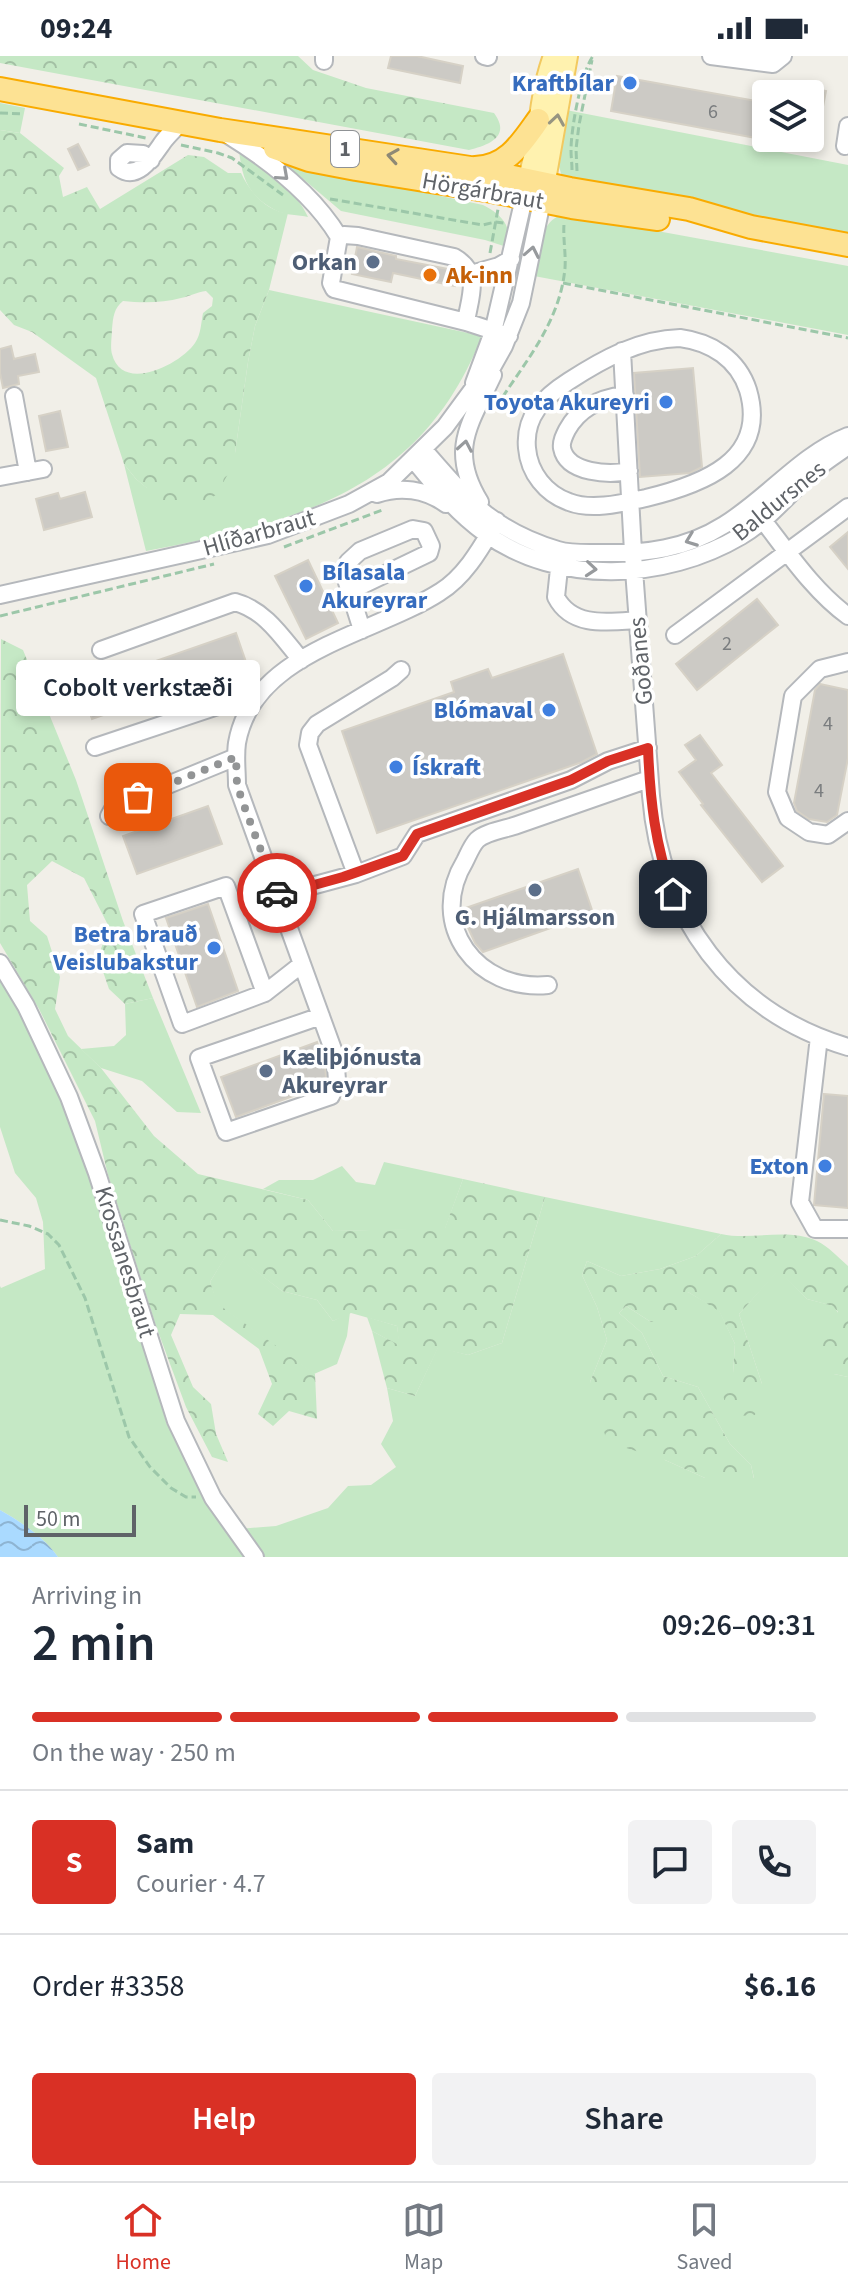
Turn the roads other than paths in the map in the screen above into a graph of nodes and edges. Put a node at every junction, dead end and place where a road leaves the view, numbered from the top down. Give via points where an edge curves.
1 (554, 56) edge
2 (567, 56) edge
3 (711, 56) edge
4 (783, 56) edge
5 (0, 89) edge
6 (538, 120) junction
7 (180, 123) junction
8 (848, 126) edge
9 (220, 130) junction
10 (845, 146) dead end
11 (151, 160) dead end
12 (470, 168) junction
13 (535, 191) junction
14 (339, 237) junction
15 (848, 245) edge
16 (511, 259) junction
17 (480, 272) junction
18 (466, 322) junction
19 (502, 338) junction
20 (622, 351) junction
21 (625, 395) junction
22 (14, 396) dead end
23 (848, 436) edge
24 (848, 446) edge
25 (418, 454) junction
26 (629, 471) junction
27 (0, 477) edge
28 (631, 501) junction
29 (349, 504) junction
30 (751, 506) junction
31 (848, 507) edge
32 (465, 518) junction
33 (763, 520) junction
34 (492, 524) junction
35 (788, 551) junction
36 (560, 559) junction
37 (634, 562) junction
38 (350, 591) junction
39 (0, 595) edge
40 (848, 616) edge
41 (638, 620) junction
42 (362, 630) junction
43 (675, 635) dead end
44 (101, 650) dead end
45 (301, 660) junction
46 (848, 662) edge
47 (401, 670) dead end
48 (260, 692) junction
49 (95, 747) dead end
50 (648, 748) junction
51 (236, 757) junction
52 (649, 779) junction
53 (109, 816) dead end
54 (848, 821) edge
55 (356, 874) junction
56 (278, 895) junction
57 (0, 963) edge
58 (302, 964) junction
59 (548, 985) dead end
60 (265, 993) junction
61 (321, 1016) junction
62 (819, 1037) junction
63 (848, 1047) edge
64 (848, 1229) edge
65 (255, 1557) edge

1 - 6 main road, Hlíðarbraut
13 -> 2 main road, Hlíðarbraut
3 - 4 street via 773,64
5 - 7 highway, Hörgárbraut / 1
6 - 12 highway via 509,157 492,166
6 - 13 main road, Hlíðarbraut
7 - 9 highway, Hörgárbraut / 1
7 - 11 street
8 - 10 street
12 -> 9 highway, Hörgárbraut / 1
9 - 13 highway, Hörgárbraut / 1 via 309,160
9 -> 14 street via 263,157 315,204
12 - 13 highway, Hörgárbraut / 1
13 - 15 highway, Hörgárbraut / 1 via 689,209
13 - 16 street, Hlíðarbraut
19 -> 13 street, Hlíðarbraut via 517,318 524,289
14 - 17 street via 454,257
14 - 18 street via 334,289
16 - 17 street
16 - 19 street, Hlíðarbraut
17 - 18 street via 473,281
18 - 19 street
19 - 25 street, Hlíðarbraut via 490,371
34 -> 19 street via 469,483 463,457
20 - 21 street, Goðanes
20 - 28 street via 545,397 531,417 526,441 535,475 560,499 582,505
20 - 28 street via 669,339 704,343 740,373 751,407 743,444 719,472 675,491
21 - 26 street, Goðanes
21 - 26 street via 582,411 562,445 568,459 588,470
22 - 27 street via 36,470
23 - 30 street, Baldursnes via 814,453
24 - 33 street, Baldursnes
25 - 29 street, Hlíðarbraut via 389,482
25 - 32 street, Baldursnes
25 - 34 street, Baldursnes
26 - 28 street, Goðanes
28 - 37 street, Goðanes
29 - 32 street via 406,489 440,500
29 - 39 street, Hlíðarbraut via 268,535
30 - 33 street
30 -> 37 street, Baldursnes via 697,539
31 - 35 street
32 - 34 street, Baldursnes
33 - 35 street
33 - 37 street, Baldursnes via 713,551 680,562
34 - 36 street, Baldursnes via 534,559
34 - 42 street via 463,572 442,591
35 - 40 street
35 - 43 street
36 - 37 street, Baldursnes via 607,571
36 - 41 street via 556,597 566,610 599,623
37 - 41 street, Goðanes
38 - 38 street via 348,562 360,551 413,529 424,531 429,553
38 - 42 street
41 - 50 street, Goðanes
42 - 45 street
44 - 45 street via 235,602 269,621
45 - 48 street
46 - 54 street via 820,669 793,696 777,792 788,818 809,832 828,835
47 - 55 street via 317,724 308,739
48 - 49 street
48 - 51 street via 237,740
50 - 52 street, Goðanes
50 - 55 street via 417,834 403,856
51 - 53 street via 114,807
51 - 56 street via 237,785
52 - 59 street via 478,839 461,866 452,912 469,956 499,979 523,986
52 - 62 street, Goðanes via 664,870 697,938 748,994
55 - 56 street
56 - 58 street
57 - 65 street, Krossanesbraut via 69,1097 176,1421 213,1498
58 - 60 street
58 - 61 street
60 - 60 street via 182,1024 143,914 226,886
61 - 61 street via 335,1055 337,1080 331,1096 226,1132 199,1058
62 - 63 street, Goðanes
62 - 64 street via 800,1202 815,1229

